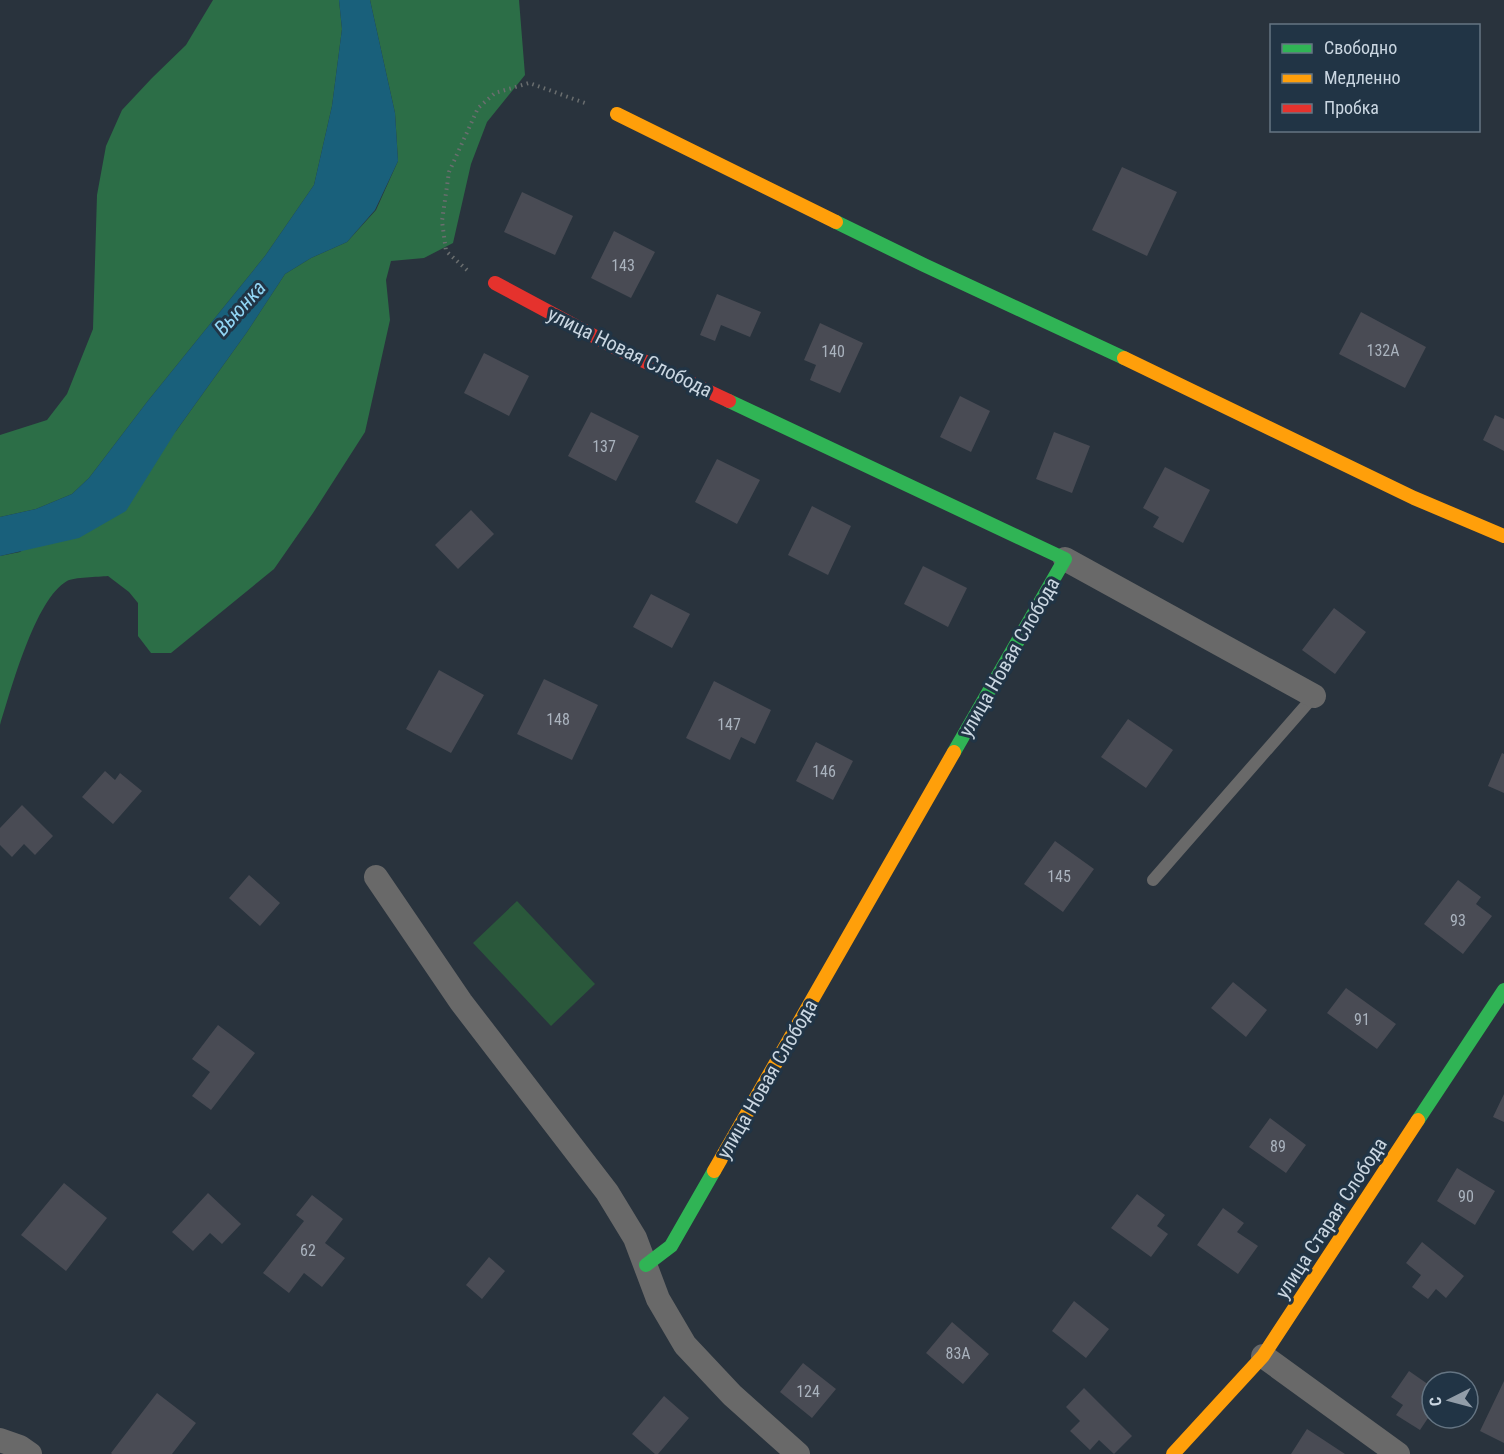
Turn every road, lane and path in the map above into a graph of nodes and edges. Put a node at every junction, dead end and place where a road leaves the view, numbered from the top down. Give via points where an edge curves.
1 (617, 114) joint
2 (495, 283) joint
3 (1504, 536) edge
4 (1065, 559) junction
5 (1314, 696) joint
6 (376, 877) dead end
7 (1153, 880) dead end
8 (1504, 990) edge
9 (646, 1265) junction
10 (1263, 1356) junction
11 (0, 1440) edge
12 (30, 1454) edge
13 (798, 1454) edge
14 (1173, 1454) edge
15 (1398, 1454) edge

1 - 2 path via 529,83 495,93 478,108 449,172 442,221 446,251 464,268
1 - 3 street via 924,265 1414,498
2 - 4 street, улица Новая Слобода via 618,349
4 - 5 street
4 - 9 street, улица Новая Слобода via 671,1246
5 - 7 lane
6 - 9 street via 461,1002 607,1192 635,1238
8 - 10 street, улица Старая Слобода
9 - 13 street via 658,1299 685,1345 732,1395
10 - 14 street, улица Старая Слобода
10 - 15 street
11 - 12 street

